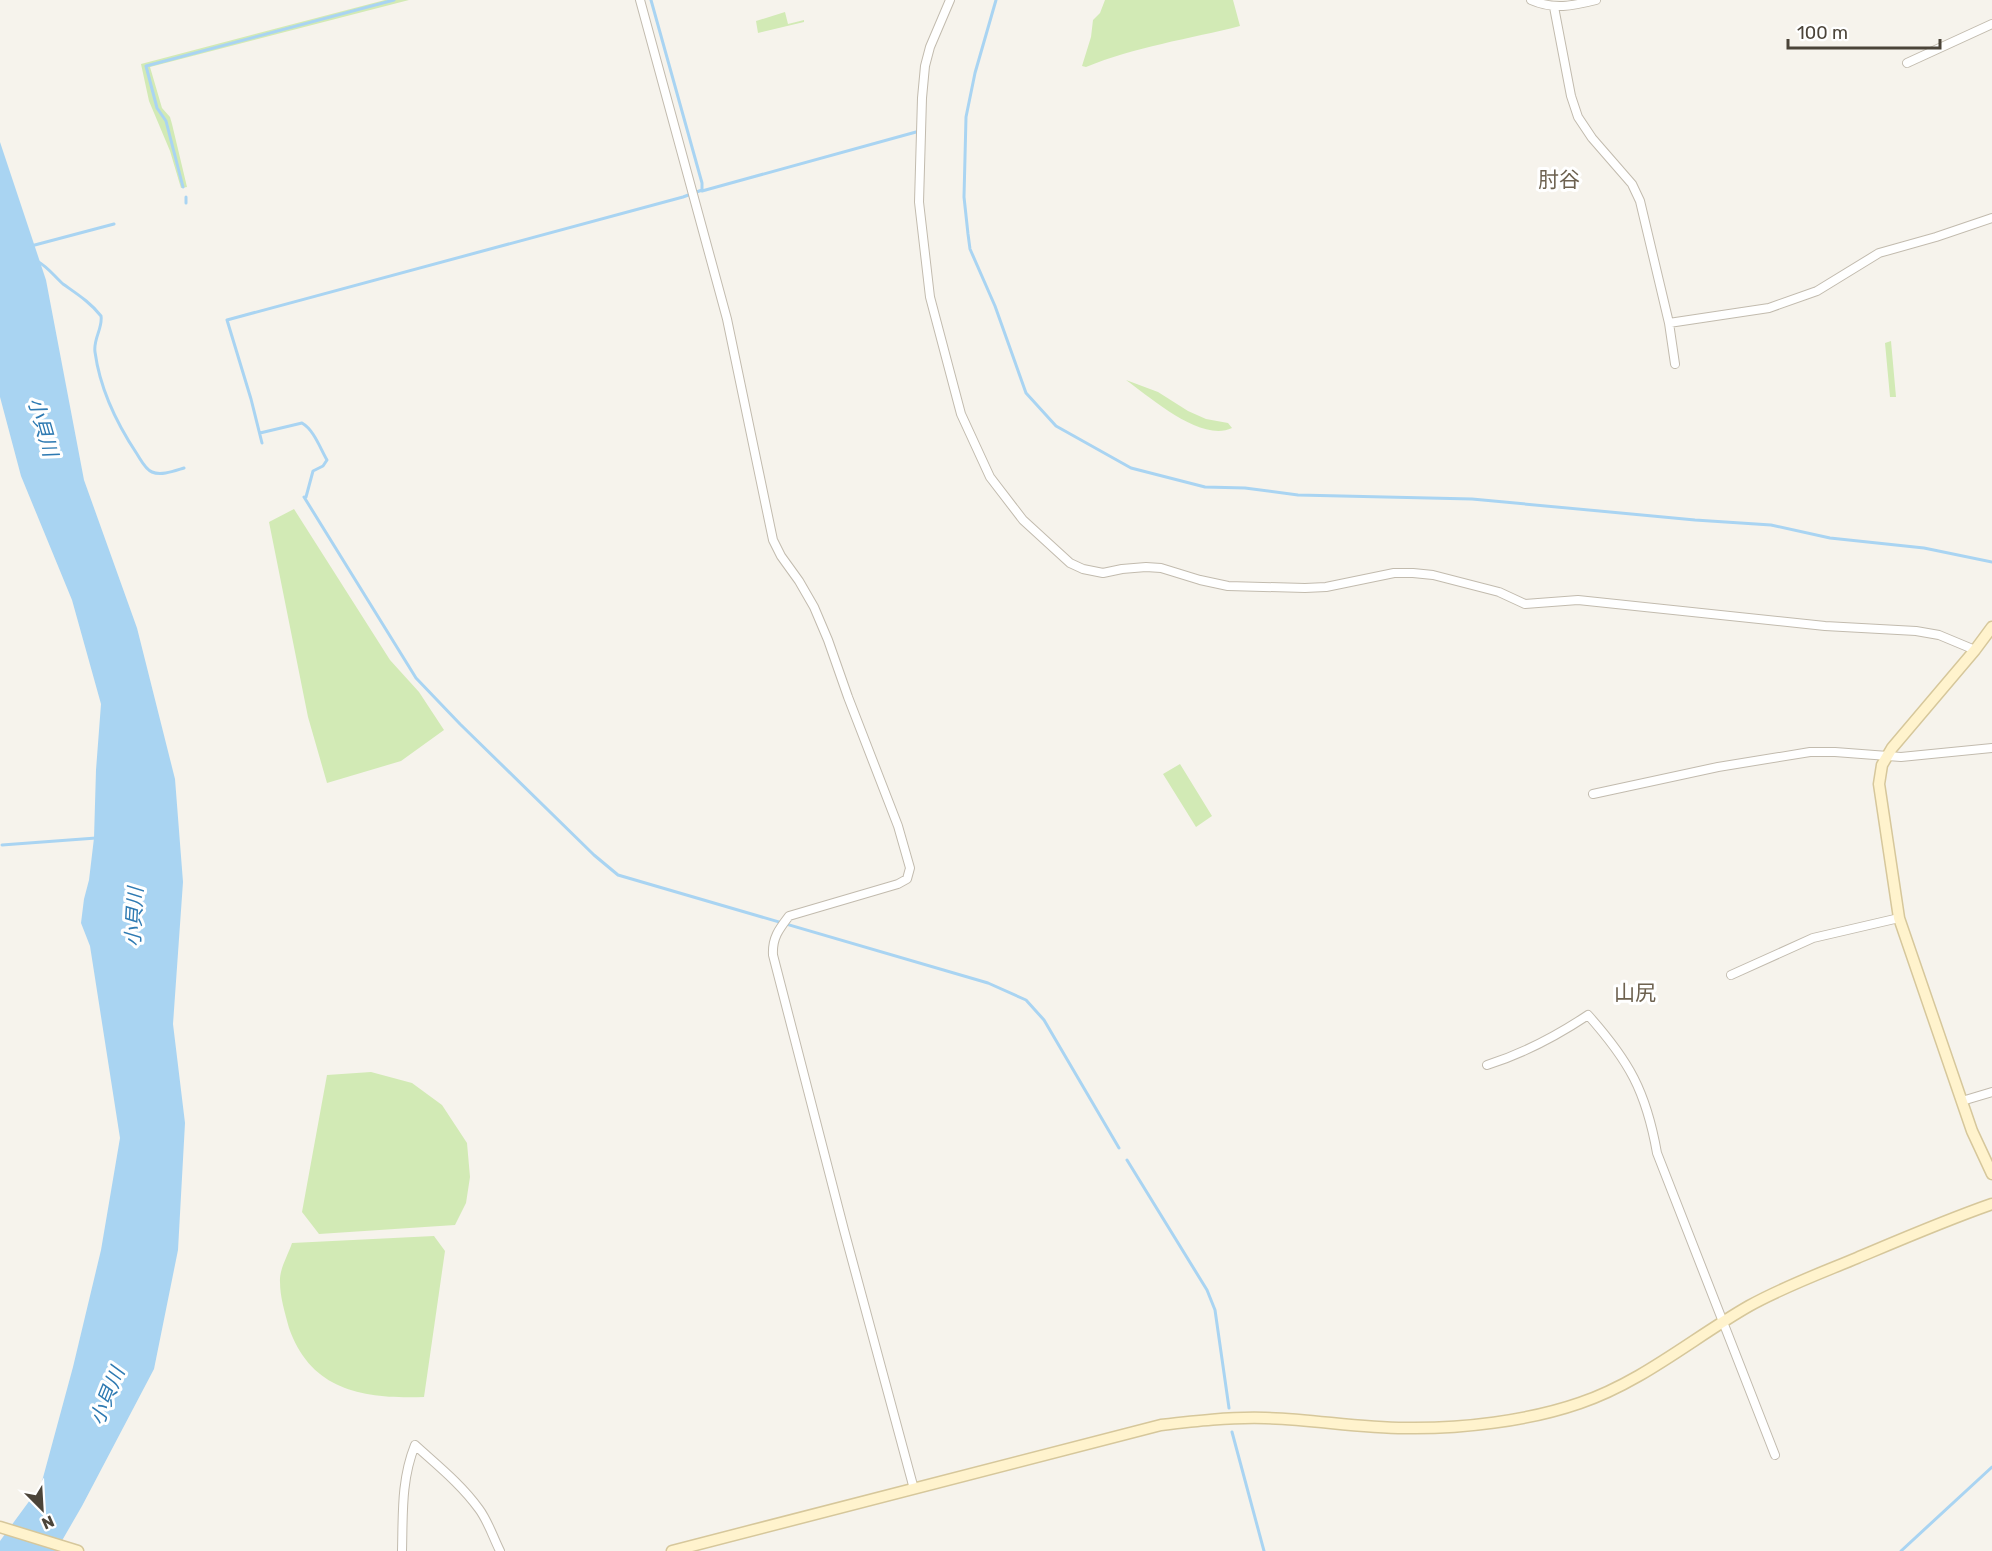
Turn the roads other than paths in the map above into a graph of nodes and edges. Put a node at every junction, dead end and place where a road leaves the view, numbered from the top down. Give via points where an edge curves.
1 (640, 0) edge
2 (950, 0) edge
3 (1531, 0) edge
4 (1596, 0) edge
5 (1554, 7) junction
6 (1992, 24) edge
7 (1907, 63) dead end
8 (1992, 218) edge
9 (1669, 323) junction
10 (1675, 364) dead end
11 (1991, 631) edge
12 (1975, 650) junction
13 (1992, 748) edge
14 (1886, 756) junction
15 (1593, 794) dead end
16 (1899, 918) junction
17 (1731, 975) dead end
18 (1487, 1065) dead end
19 (1992, 1092) edge
20 (1962, 1101) junction
21 (1992, 1174) edge
22 (1992, 1204) edge
23 (1722, 1322) junction
24 (1775, 1455) dead end
25 (914, 1489) junction
26 (0, 1527) edge
27 (712, 1546) edge
28 (78, 1551) edge
29 (402, 1551) edge
30 (500, 1551) edge
31 (672, 1551) edge

1 - 25 street via 726,319 773,540 822,623 896,818 910,868 907,879 898,884 789,916 772,942 772,955
2 - 12 street via 930,47 922,98 919,202 930,297 961,414 985,469 1023,520 1070,563 1103,573 1161,568 1216,584 1278,588 1326,587 1394,573 1413,573 1499,592 1525,604 1578,600 1825,626 1916,631 1939,635
3 - 5 street
4 - 5 street
5 - 9 street via 1574,107 1584,127 1632,184 1640,201
6 - 7 street
8 - 9 street via 1879,253 1817,291 1769,308
9 - 10 street
11 - 12 street
12 - 14 street
13 - 14 street
14 - 15 street via 1810,752
14 - 16 street via 1879,784
16 - 17 street via 1813,938
16 - 20 street
18 - 23 street via 1528,1050 1588,1015 1614,1044 1637,1084 1651,1119 1657,1153
19 - 20 street
20 - 21 street
22 - 23 street via 1782,1289
23 - 24 street
23 - 25 street via 1615,1389 1580,1403 1503,1421 1404,1428 1266,1418 1188,1422 1118,1435
25 - 27 street
26 - 28 street
27 - 31 street
29 - 30 street via 404,1484 415,1445 474,1503

